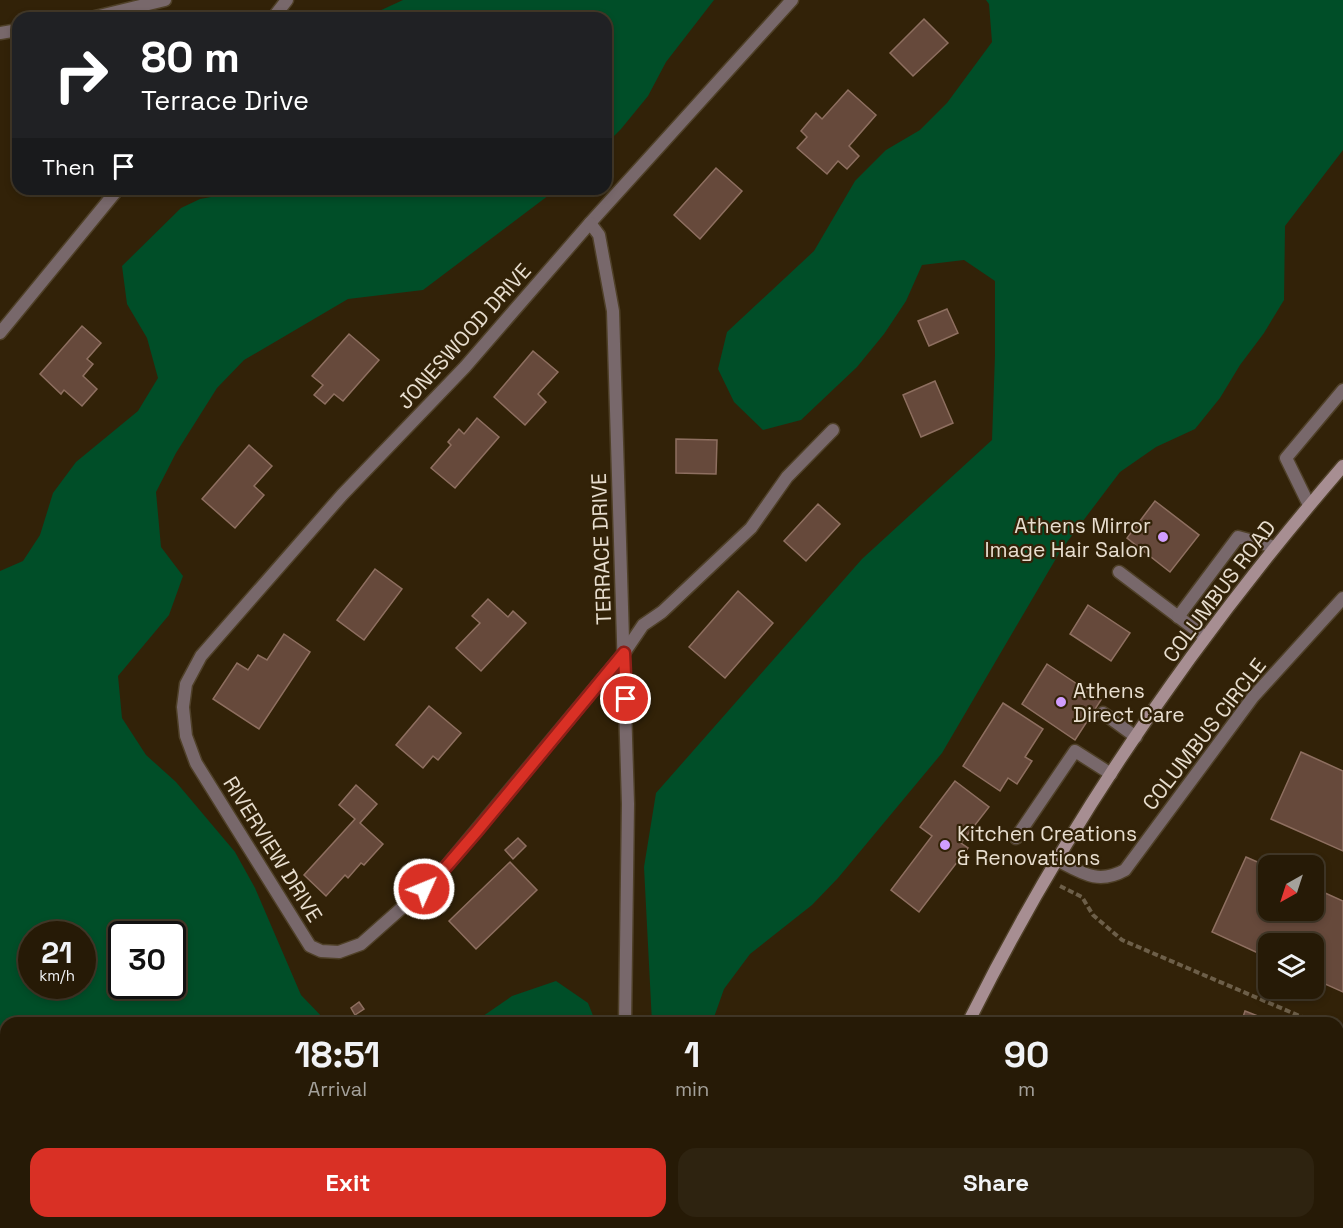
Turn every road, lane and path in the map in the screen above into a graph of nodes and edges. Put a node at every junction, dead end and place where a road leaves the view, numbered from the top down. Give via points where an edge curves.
1 (165, 0) edge
2 (287, 0) edge
3 (792, 0) edge
4 (116, 12) edge
5 (278, 12) edge
6 (113, 195) edge
7 (590, 223) junction
8 (0, 333) edge
9 (1343, 390) edge
10 (833, 430) dead end
11 (1343, 466) edge
12 (1309, 505) junction
13 (1275, 547) junction
14 (1119, 572) dead end
15 (1343, 598) edge
16 (1178, 617) junction
17 (1205, 637) junction
18 (624, 653) junction
19 (183, 707) joint
20 (1103, 713) dead end
21 (1136, 737) junction
22 (1111, 774) junction
23 (1016, 838) dead end
24 (1058, 860) junction
25 (1046, 879) junction
26 (625, 1017) edge
27 (971, 1017) edge
28 (1302, 1017) edge

1 - 4 street
2 - 5 street
3 - 7 street, JONESWOOD DRIVE
6 - 8 street
7 - 18 street, TERRACE DRIVE via 598,235 613,311
7 - 19 street, JONESWOOD DRIVE via 465,367 342,495 226,625 201,656 186,684
9 - 12 street via 1286,458
10 - 18 street, RIVERVIEW DRIVE via 787,477 751,528 662,612 643,624
11 - 12 main road, COLUMBUS ROAD
12 - 13 main road, COLUMBUS ROAD
13 - 16 street via 1238,537
13 - 17 main road, COLUMBUS ROAD
14 - 16 street
15 - 24 street, COLUMBUS CIRCLE via 1253,697 1125,870 1113,876 1090,876
16 - 17 street
17 - 21 main road, COLUMBUS ROAD
18 - 19 street, RIVERVIEW DRIVE via 439,875 362,944 339,952 310,946 196,763 186,736
18 - 26 street, TERRACE DRIVE via 628,804
20 - 21 street
21 - 22 main road, COLUMBUS ROAD
22 - 23 street via 1075,751
22 - 24 main road, COLUMBUS ROAD
24 - 25 main road, COLUMBUS ROAD
25 - 27 main road, COLUMBUS ROAD
25 - 28 path via 1082,897 1092,915 1122,940

